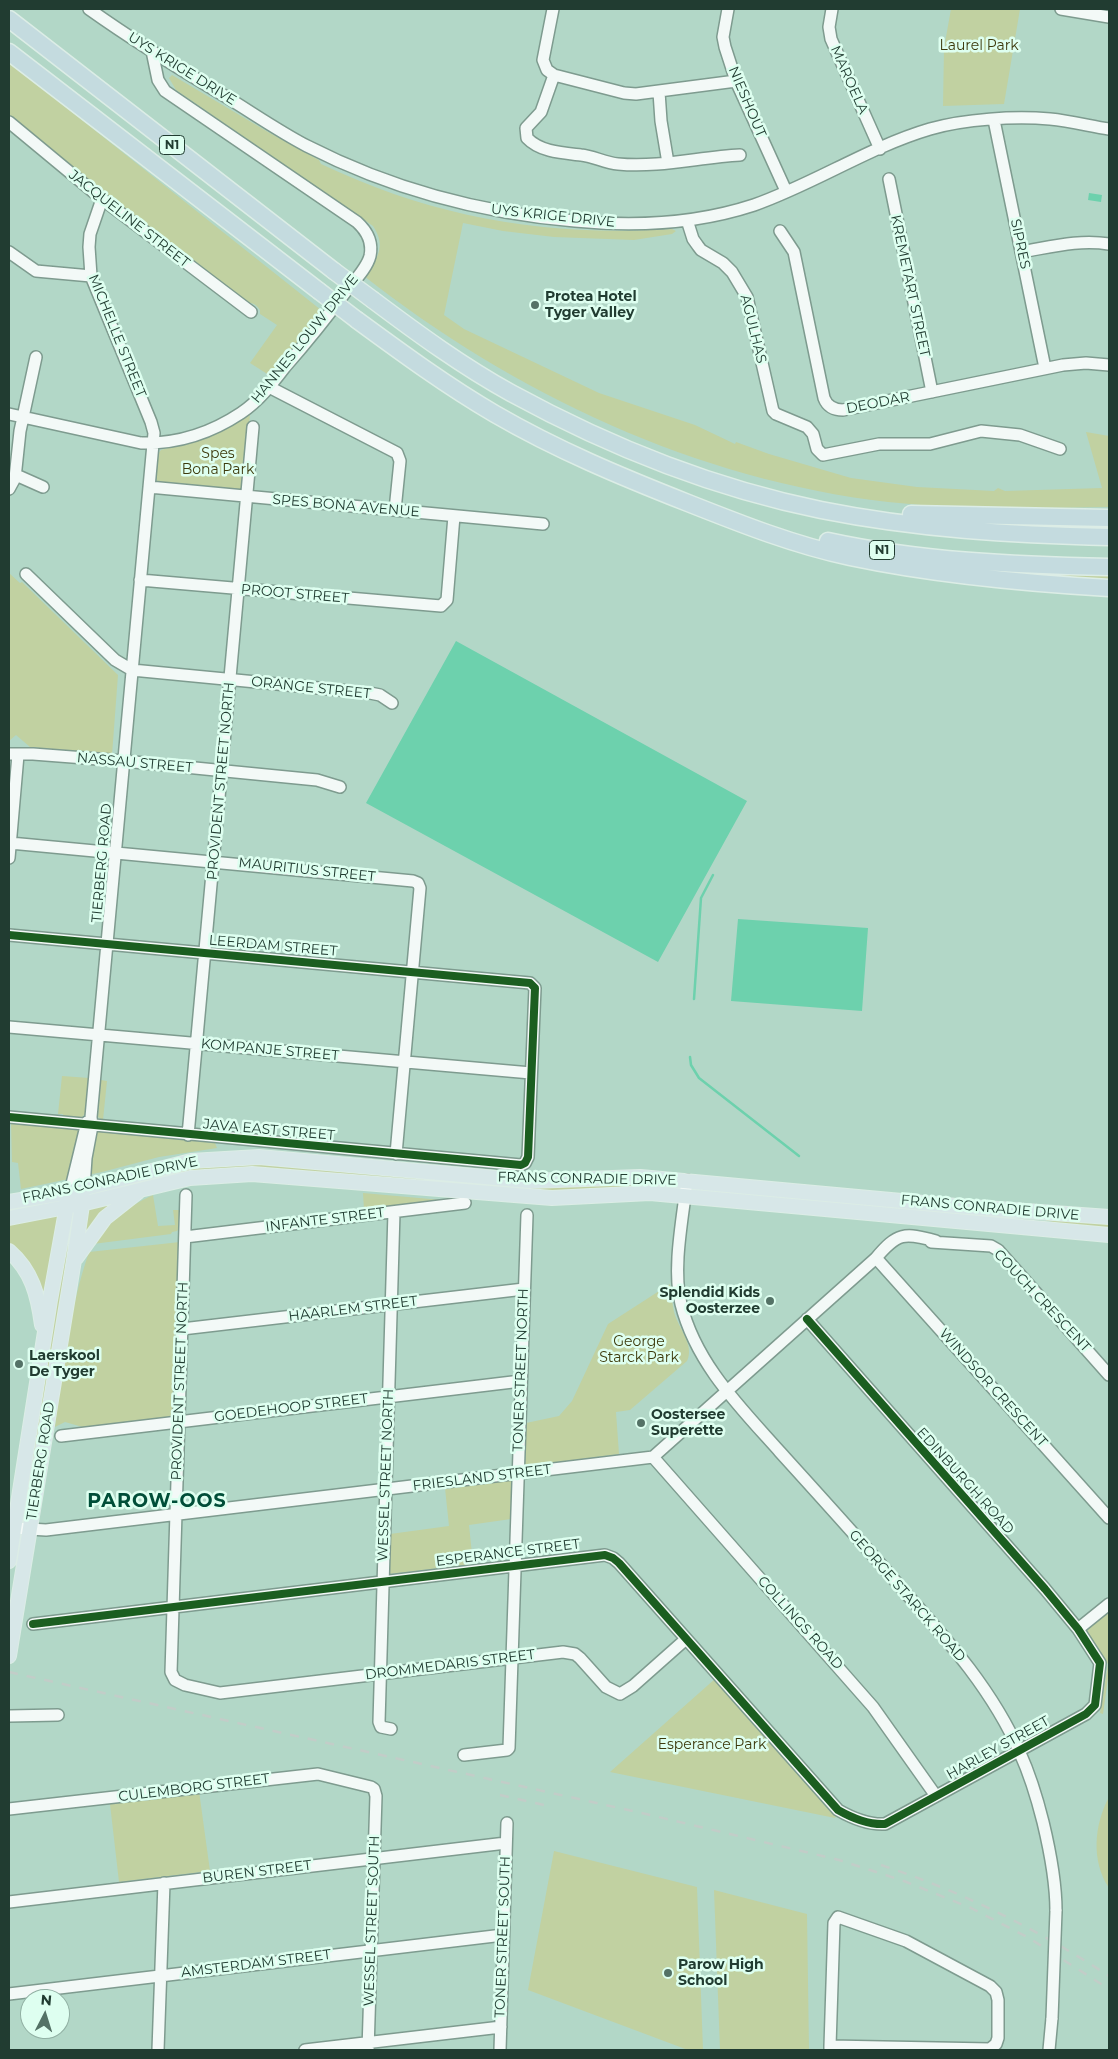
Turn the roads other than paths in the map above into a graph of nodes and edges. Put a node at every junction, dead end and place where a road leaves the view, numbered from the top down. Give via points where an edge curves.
1 (90, 9) edge
2 (553, 9) edge
3 (728, 9) edge
4 (832, 9) edge
5 (1061, 9) edge
6 (1095, 12) edge
7 (1109, 17) edge
8 (9, 19) edge
9 (152, 51) junction
10 (9, 52) edge
11 (163, 58) junction
12 (155, 70) junction
13 (552, 79) junction
14 (736, 80) junction
15 (660, 92) junction
16 (994, 120) junction
17 (9, 122) edge
18 (1109, 129) edge
19 (880, 149) junction
20 (740, 155) dead end
21 (668, 163) junction
22 (889, 179) dead end
23 (786, 191) junction
24 (102, 199) junction
25 (687, 220) junction
26 (780, 231) dead end
27 (1109, 244) edge
28 (9, 252) edge
29 (1022, 252) junction
30 (92, 276) junction
31 (251, 312) dead end
32 (36, 357) dead end
33 (1109, 365) edge
34 (1045, 368) junction
35 (269, 387) junction
36 (932, 392) junction
37 (9, 414) edge
38 (23, 416) junction
39 (253, 427) dead end
40 (153, 443) junction
41 (1060, 449) dead end
42 (16, 475) junction
43 (43, 487) dead end
44 (149, 487) junction
45 (9, 489) edge
46 (662, 493) junction
47 (246, 496) junction
48 (772, 498) junction
49 (395, 510) junction
50 (454, 516) junction
51 (1109, 518) edge
52 (543, 524) dead end
53 (1109, 536) edge
54 (1109, 567) edge
55 (26, 574) dead end
56 (140, 580) junction
57 (238, 588) junction
58 (1109, 588) edge
59 (132, 670) junction
60 (230, 679) junction
61 (392, 703) dead end
62 (13, 754) edge
63 (124, 761) junction
64 (221, 771) junction
65 (340, 787) dead end
66 (10, 843) edge
67 (116, 852) junction
68 (9, 858) edge
69 (213, 861) junction
70 (9, 935) edge
71 (107, 943) junction
72 (205, 952) junction
73 (413, 972) junction
74 (9, 1027) edge
75 (99, 1034) junction
76 (197, 1043) junction
77 (405, 1062) junction
78 (531, 1074) junction
79 (9, 1117) edge
80 (90, 1122) junction
81 (188, 1135) junction
82 (396, 1154) junction
83 (687, 1180) junction
84 (84, 1188) junction
85 (143, 1188) junction
86 (70, 1192) junction
87 (186, 1195) dead end
88 (685, 1196) junction
89 (9, 1202) edge
90 (465, 1203) dead end
91 (81, 1204) junction
92 (67, 1207) junction
93 (394, 1212) junction
94 (527, 1215) dead end
95 (1109, 1217) edge
96 (9, 1218) edge
97 (1109, 1235) edge
98 (185, 1237) junction
99 (9, 1251) edge
100 (878, 1256) junction
101 (74, 1260) junction
102 (524, 1289) junction
103 (391, 1304) junction
104 (807, 1319) junction
105 (182, 1329) junction
106 (44, 1343) junction
107 (1109, 1375) edge
108 (521, 1381) junction
109 (726, 1390) junction
110 (388, 1396) junction
111 (178, 1422) junction
112 (61, 1436) dead end
113 (653, 1457) junction
114 (518, 1474) junction
115 (385, 1490) junction
116 (176, 1515) junction
117 (1109, 1518) edge
118 (14, 1532) junction
119 (29, 1533) junction
120 (9, 1561) edge
121 (515, 1565) junction
122 (382, 1581) junction
123 (1109, 1604) edge
124 (173, 1606) junction
125 (33, 1624) dead end
126 (1078, 1629) junction
127 (686, 1639) junction
128 (9, 1656) edge
129 (512, 1658) junction
130 (1100, 1663) joint
131 (380, 1673) junction
132 (179, 1683) joint
133 (58, 1715) dead end
134 (9, 1716) edge
135 (391, 1729) dead end
136 (1020, 1751) junction
137 (464, 1756) dead end
138 (376, 1792) joint
139 (936, 1796) junction
140 (9, 1809) edge
141 (506, 1823) dead end
142 (873, 1824) joint
143 (506, 1843) junction
144 (374, 1858) junction
145 (164, 1883) junction
146 (9, 1902) edge
147 (504, 1935) junction
148 (371, 1950) junction
149 (162, 1976) junction
150 (9, 1994) edge
151 (501, 2027) junction
152 (368, 2046) edge
153 (830, 2048) edge
154 (158, 2050) edge
155 (305, 2050) edge
156 (500, 2050) edge
157 (1049, 2050) edge

1 - 9 street, UYS KRIGE DRIVE
2 - 13 street via 543,60
3 - 14 street, NIESHOUT via 723,37
4 - 19 street, MAROELA via 829,27 833,43
5 - 6 street
6 - 7 street
8 - 48 highway, N1, bridge via 373,300 509,392 556,417 666,465
9 - 11 street, UYS KRIGE DRIVE
9 - 12 street, HANNES LOUW DRIVE
10 - 46 highway, N1, bridge via 419,365 496,414 574,455
11 - 12 street
11 - 25 street, UYS KRIGE DRIVE via 305,145 365,174 425,194 498,212 557,220 609,224
12 - 35 street, HANNES LOUW DRIVE via 160,86 168,94 357,222 370,239 366,265
13 - 15 street via 624,93
13 - 21 street via 541,112 526,128 525,136 530,142 559,153 583,155 617,164
14 - 15 street
14 - 23 street, NIESHOUT
15 - 21 street
16 - 18 street, UYS KRIGE DRIVE via 1049,119
16 - 19 street, UYS KRIGE DRIVE via 931,128
16 - 29 street, SIPRES
17 - 24 street, JACQUELINE STREET
19 - 23 street, UYS KRIGE DRIVE
20 - 21 street
22 - 36 street, KREMETART STREET
23 - 25 street, UYS KRIGE DRIVE via 754,205
24 - 30 street, MICHELLE STREET via 90,234
24 - 31 street, JACQUELINE STREET
25 - 41 street, AGULHAS via 698,246 732,272 747,297 772,409 776,414 809,428 817,449 823,454 879,444 930,444 982,431 1020,435
26 - 36 street, DEODAR via 794,252 824,398 828,404 843,410
27 - 29 street via 1072,243
28 - 30 street via 36,271
29 - 34 street, SIPRES
30 - 40 street, MICHELLE STREET via 151,422
32 - 38 street
33 - 34 street, DEODAR via 1078,363
34 - 36 street, DEODAR
35 - 40 street, HANNES LOUW DRIVE via 248,408 218,427 192,436
35 - 49 street via 397,453 400,461
37 - 38 street, HANNES LOUW DRIVE
38 - 40 street, HANNES LOUW DRIVE via 129,441
38 - 42 street
39 - 47 street, PROVIDENT STREET NORTH
40 - 44 street, TIERBERG ROAD
42 - 43 street
42 - 45 street
44 - 47 street, SPES BONA AVENUE
44 - 56 street, TIERBERG ROAD
46 - 54 highway, N1 via 726,514 840,544 967,561
46 - 58 highway via 772,536 850,557 967,576
47 - 49 street, SPES BONA AVENUE
47 - 57 street, PROVIDENT STREET NORTH
48 - 51 highway via 918,515
48 - 53 highway, N1 via 866,518 960,530
49 - 50 street, SPES BONA AVENUE
50 - 52 street, SPES BONA AVENUE
50 - 57 street, PROOT STREET via 447,600 443,606
55 - 59 street, ORANGE STREET via 115,660
56 - 57 street, PROOT STREET
56 - 59 street, TIERBERG ROAD
57 - 60 street, PROVIDENT STREET NORTH
59 - 60 street, ORANGE STREET
59 - 63 street, TIERBERG ROAD
60 - 61 street, ORANGE STREET via 376,694
60 - 64 street, PROVIDENT STREET NORTH
62 - 63 street, NASSAU STREET
62 - 66 street
63 - 64 street, NASSAU STREET
63 - 67 street, TIERBERG ROAD
64 - 65 street, NASSAU STREET via 317,780
64 - 69 street, PROVIDENT STREET NORTH
66 - 67 street, MAURITIUS STREET
66 - 68 street
67 - 69 street, MAURITIUS STREET
67 - 71 street, TIERBERG ROAD
69 - 72 street, PROVIDENT STREET NORTH
69 - 73 street, MAURITIUS STREET via 413,880 420,888
70 - 71 street, LEERDAM STREET
71 - 72 street, LEERDAM STREET
71 - 75 street, TIERBERG ROAD
72 - 73 street, LEERDAM STREET
72 - 76 street, PROVIDENT STREET NORTH
73 - 77 street
73 - 78 street, LEERDAM STREET via 530,983 534,986
74 - 75 street, KOMPANJE STREET
75 - 76 street, KOMPANJE STREET
75 - 80 street, TIERBERG ROAD
76 - 77 street, KOMPANJE STREET
76 - 81 street, PROVIDENT STREET NORTH
77 - 78 street, KOMPANJE STREET
77 - 82 street
78 - 82 street, JAVA EAST STREET via 526,1161 521,1165
79 - 80 street, JAVA EAST STREET
80 - 81 street, JAVA EAST STREET
80 - 84 street, TIERBERG ROAD
80 - 86 street, TIERBERG ROAD
81 - 82 street, JAVA EAST STREET
83 - 84 main road, FRANS CONRADIE DRIVE via 640,1177 530,1181 259,1157 191,1161
83 - 88 street, GEORGE STARCK ROAD
83 - 95 main road, FRANS CONRADIE DRIVE
84 - 86 main road, FRANS CONRADIE DRIVE
84 - 91 main road, TIERBERG ROAD
85 - 88 main road, FRANS CONRADIE DRIVE via 190,1178 252,1174 552,1198 632,1193
85 - 91 main road, FRANS CONRADIE DRIVE
85 - 101 main road via 106,1218
86 - 89 main road, FRANS CONRADIE DRIVE
86 - 92 main road, TIERBERG ROAD
87 - 98 street, PROVIDENT STREET NORTH
88 - 97 main road, FRANS CONRADIE DRIVE
88 - 109 street, GEORGE STARCK ROAD via 678,1264 681,1304 698,1350
90 - 93 street, INFANTE STREET
91 - 92 main road, FRANS CONRADIE DRIVE
91 - 101 main road, TIERBERG ROAD
92 - 96 main road, FRANS CONRADIE DRIVE
92 - 106 main road, TIERBERG ROAD
93 - 98 street, INFANTE STREET
93 - 103 street, WESSEL STREET NORTH
94 - 102 street, TONER STREET NORTH
98 - 105 street, PROVIDENT STREET NORTH
99 - 106 main road via 31,1278 38,1300
100 - 104 street
100 - 107 street, COUCH CRESCENT via 901,1240 991,1246
100 - 117 street, WINDSOR CRESCENT
101 - 119 main road, TIERBERG ROAD
102 - 103 street, HAARLEM STREET
102 - 108 street, TONER STREET NORTH
103 - 105 street, HAARLEM STREET
103 - 110 street, WESSEL STREET NORTH
104 - 109 street
104 - 126 street, EDINBURGH ROAD
105 - 111 street, PROVIDENT STREET NORTH
106 - 118 main road, TIERBERG ROAD
108 - 110 street, GOEDEHOOP STREET
108 - 114 street, TONER STREET NORTH
109 - 113 street
109 - 136 street, GEORGE STARCK ROAD via 953,1647 990,1697
110 - 111 street, GOEDEHOOP STREET
110 - 115 street, WESSEL STREET NORTH
111 - 112 street, GOEDEHOOP STREET
111 - 116 street, PROVIDENT STREET NORTH
113 - 114 street, FRIESLAND STREET
113 - 139 street, COLLINGS ROAD via 873,1707
114 - 115 street, FRIESLAND STREET
114 - 121 street, TONER STREET NORTH
115 - 116 street, FRIESLAND STREET
115 - 122 street, WESSEL STREET NORTH
116 - 119 street, FRIESLAND STREET
116 - 124 street, PROVIDENT STREET NORTH
118 - 119 street, FRIESLAND STREET
118 - 120 main road, TIERBERG ROAD
119 - 128 main road, TIERBERG ROAD
121 - 122 street, ESPERANCE STREET
121 - 127 street, ESPERANCE STREET via 609,1556
121 - 129 street, TONER STREET NORTH
122 - 124 street, ESPERANCE STREET
122 - 131 street, WESSEL STREET NORTH
123 - 126 street
124 - 125 street, ESPERANCE STREET
124 - 132 street, PROVIDENT STREET NORTH via 171,1672
126 - 130 street, EDINBURGH ROAD
127 - 129 street, DROMMEDARIS STREET via 620,1694 606,1687 575,1654 563,1652
127 - 142 street, ESPERANCE STREET via 838,1810
129 - 131 street, DROMMEDARIS STREET
129 - 137 street, TONER STREET NORTH via 509,1748
130 - 136 street, HARLEY STREET via 1092,1710
131 - 132 street, DROMMEDARIS STREET via 220,1693
131 - 135 street, WESSEL STREET NORTH via 379,1724
133 - 134 street
136 - 139 street, HARLEY STREET
136 - 157 street, GEORGE STARCK ROAD, bridge via 1030,1775 1054,1880 1056,1911
138 - 140 street, CULEMBORG STREET via 371,1787 318,1774
138 - 144 street, WESSEL STREET SOUTH
139 - 142 street, HARLEY STREET via 890,1822
141 - 143 street, TONER STREET SOUTH
143 - 144 street, BUREN STREET
143 - 147 street, TONER STREET SOUTH
144 - 145 street, BUREN STREET
144 - 148 street, WESSEL STREET SOUTH
145 - 146 street, BUREN STREET
145 - 149 street
147 - 148 street, AMSTERDAM STREET
147 - 151 street, TONER STREET SOUTH
148 - 149 street, AMSTERDAM STREET
148 - 152 street, WESSEL STREET SOUTH
149 - 150 street, AMSTERDAM STREET
149 - 154 street
151 - 152 street
151 - 156 street, TONER STREET SOUTH
152 - 155 street
153 - 153 street via 990,2049 998,2038 996,1992 899,1938 836,1918

